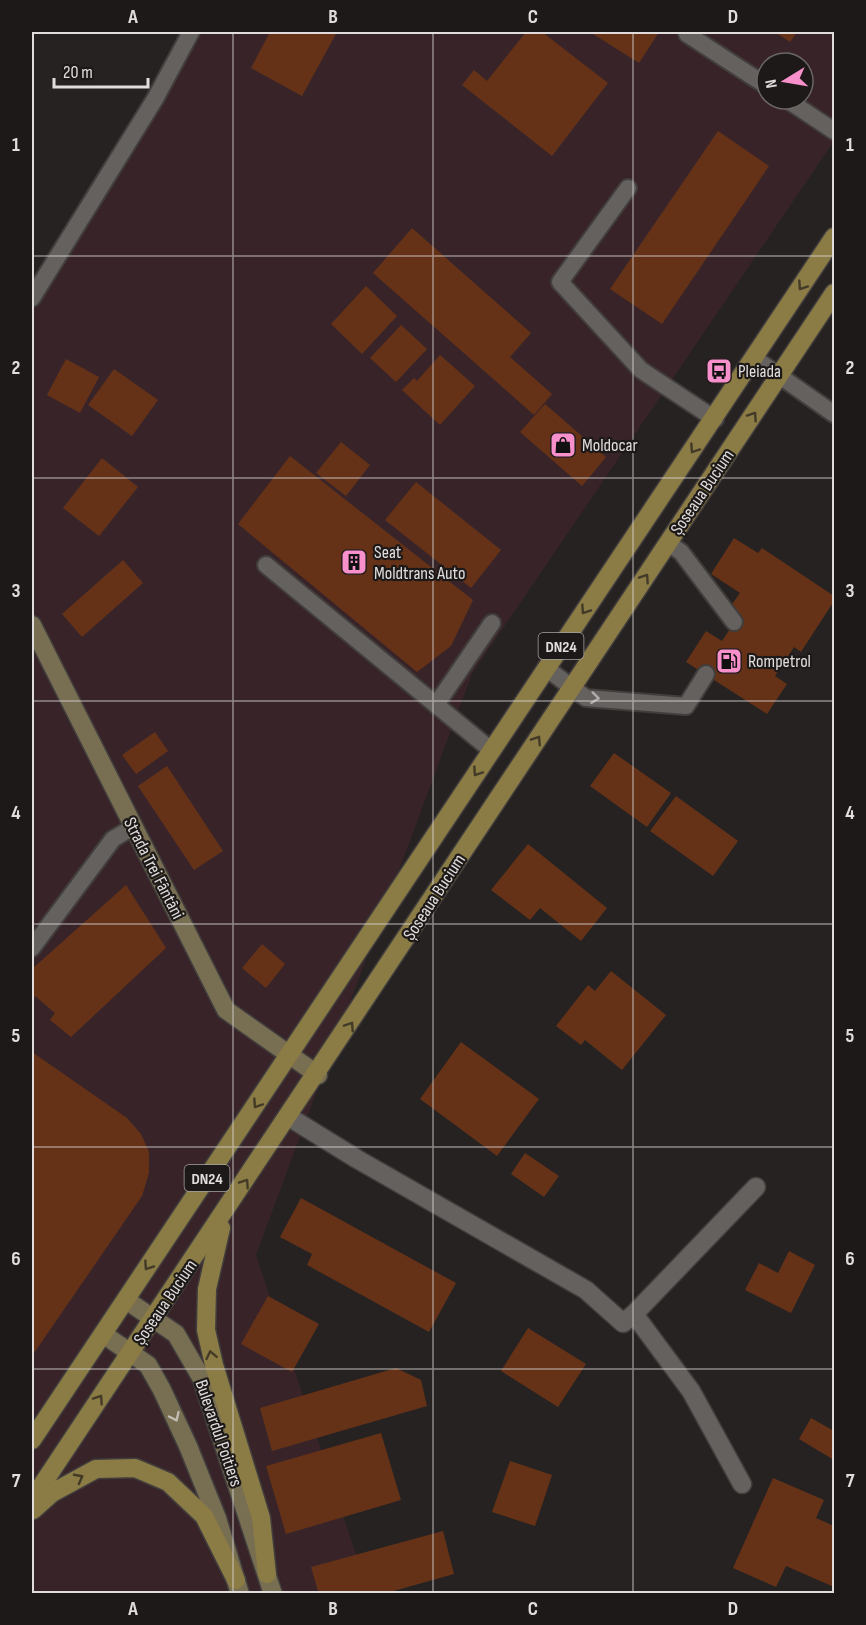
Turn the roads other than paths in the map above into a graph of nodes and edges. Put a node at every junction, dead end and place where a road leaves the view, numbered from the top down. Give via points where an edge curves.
1 (191, 32) edge
2 (687, 34) dead end
3 (755, 78) edge
4 (805, 111) edge
5 (834, 130) edge
6 (628, 188) dead end
7 (834, 237) edge
8 (834, 293) edge
9 (32, 298) edge
10 (754, 358) junction
11 (780, 375) junction
12 (834, 414) edge
13 (715, 419) junction
14 (668, 543) junction
15 (266, 565) dead end
16 (734, 622) dead end
17 (492, 623) dead end
18 (32, 625) edge
19 (546, 668) junction
20 (706, 674) dead end
21 (572, 688) junction
22 (436, 705) junction
23 (491, 750) junction
24 (133, 826) junction
25 (32, 948) edge
26 (289, 1055) junction
27 (318, 1075) junction
28 (289, 1117) junction
29 (756, 1187) dead end
30 (224, 1214) junction
31 (126, 1300) junction
32 (634, 1314) junction
33 (153, 1319) junction
34 (103, 1334) junction
35 (131, 1353) junction
36 (32, 1440) edge
37 (742, 1484) dead end
38 (32, 1500) edge
39 (32, 1512) edge
40 (267, 1574) junction
41 (238, 1587) edge
42 (273, 1593) edge

1 - 9 lane via 155,99
2 - 3 lane
4 - 5 lane
6 - 13 lane via 560,282 641,370
7 -> 10 main road, Șoseaua Bucium / DN24
8 - 11 main road, Șoseaua Bucium / DN24
10 - 11 lane
10 - 13 main road, Șoseaua Bucium / DN24
11 - 12 lane
14 -> 11 main road, Șoseaua Bucium / DN24
13 -> 19 main road, Șoseaua Bucium / DN24
14 - 16 lane via 681,552
21 -> 14 main road, Șoseaua Bucium / DN24
15 - 22 lane
17 - 22 lane
18 - 24 main road, Strada Trei Fântâni
19 - 21 lane
19 - 23 main road, Șoseaua Bucium / DN24
21 -> 20 lane via 586,698 686,706
27 -> 21 main road, Șoseaua Bucium / DN24
22 - 23 lane
23 -> 26 main road, Șoseaua Bucium / DN24
24 - 25 lane via 113,839
24 - 26 main road, Strada Trei Fântâni via 225,1010
26 - 27 main road, Strada Trei Fântâni
26 -> 31 main road, Șoseaua Bucium / DN24
27 - 28 main road, Șoseaua Bucium / DN24
30 -> 28 main road, Șoseaua Bucium / DN24
28 - 32 street via 586,1290 623,1323
29 - 32 street
30 - 33 main road, Șoseaua Bucium / DN24
40 -> 30 main road via 261,1518 206,1330 207,1289
31 - 33 main road, Bulevardul Poitiers
31 - 34 main road, Șoseaua Bucium / DN24
32 - 37 street via 692,1391
33 - 35 main road, Șoseaua Bucium / DN24
33 - 40 main road, Bulevardul Poitiers via 176,1334 202,1379
34 - 35 main road, Bulevardul Poitiers
34 - 36 main road, Șoseaua Bucium / DN24
38 -> 35 main road, Șoseaua Bucium / DN24
35 -> 41 main road, Bulevardul Poitiers via 148,1365 180,1427 217,1518
39 -> 41 main road via 52,1493 96,1469 135,1468 168,1482 204,1516
40 - 42 main road, Bulevardul Poitiers

